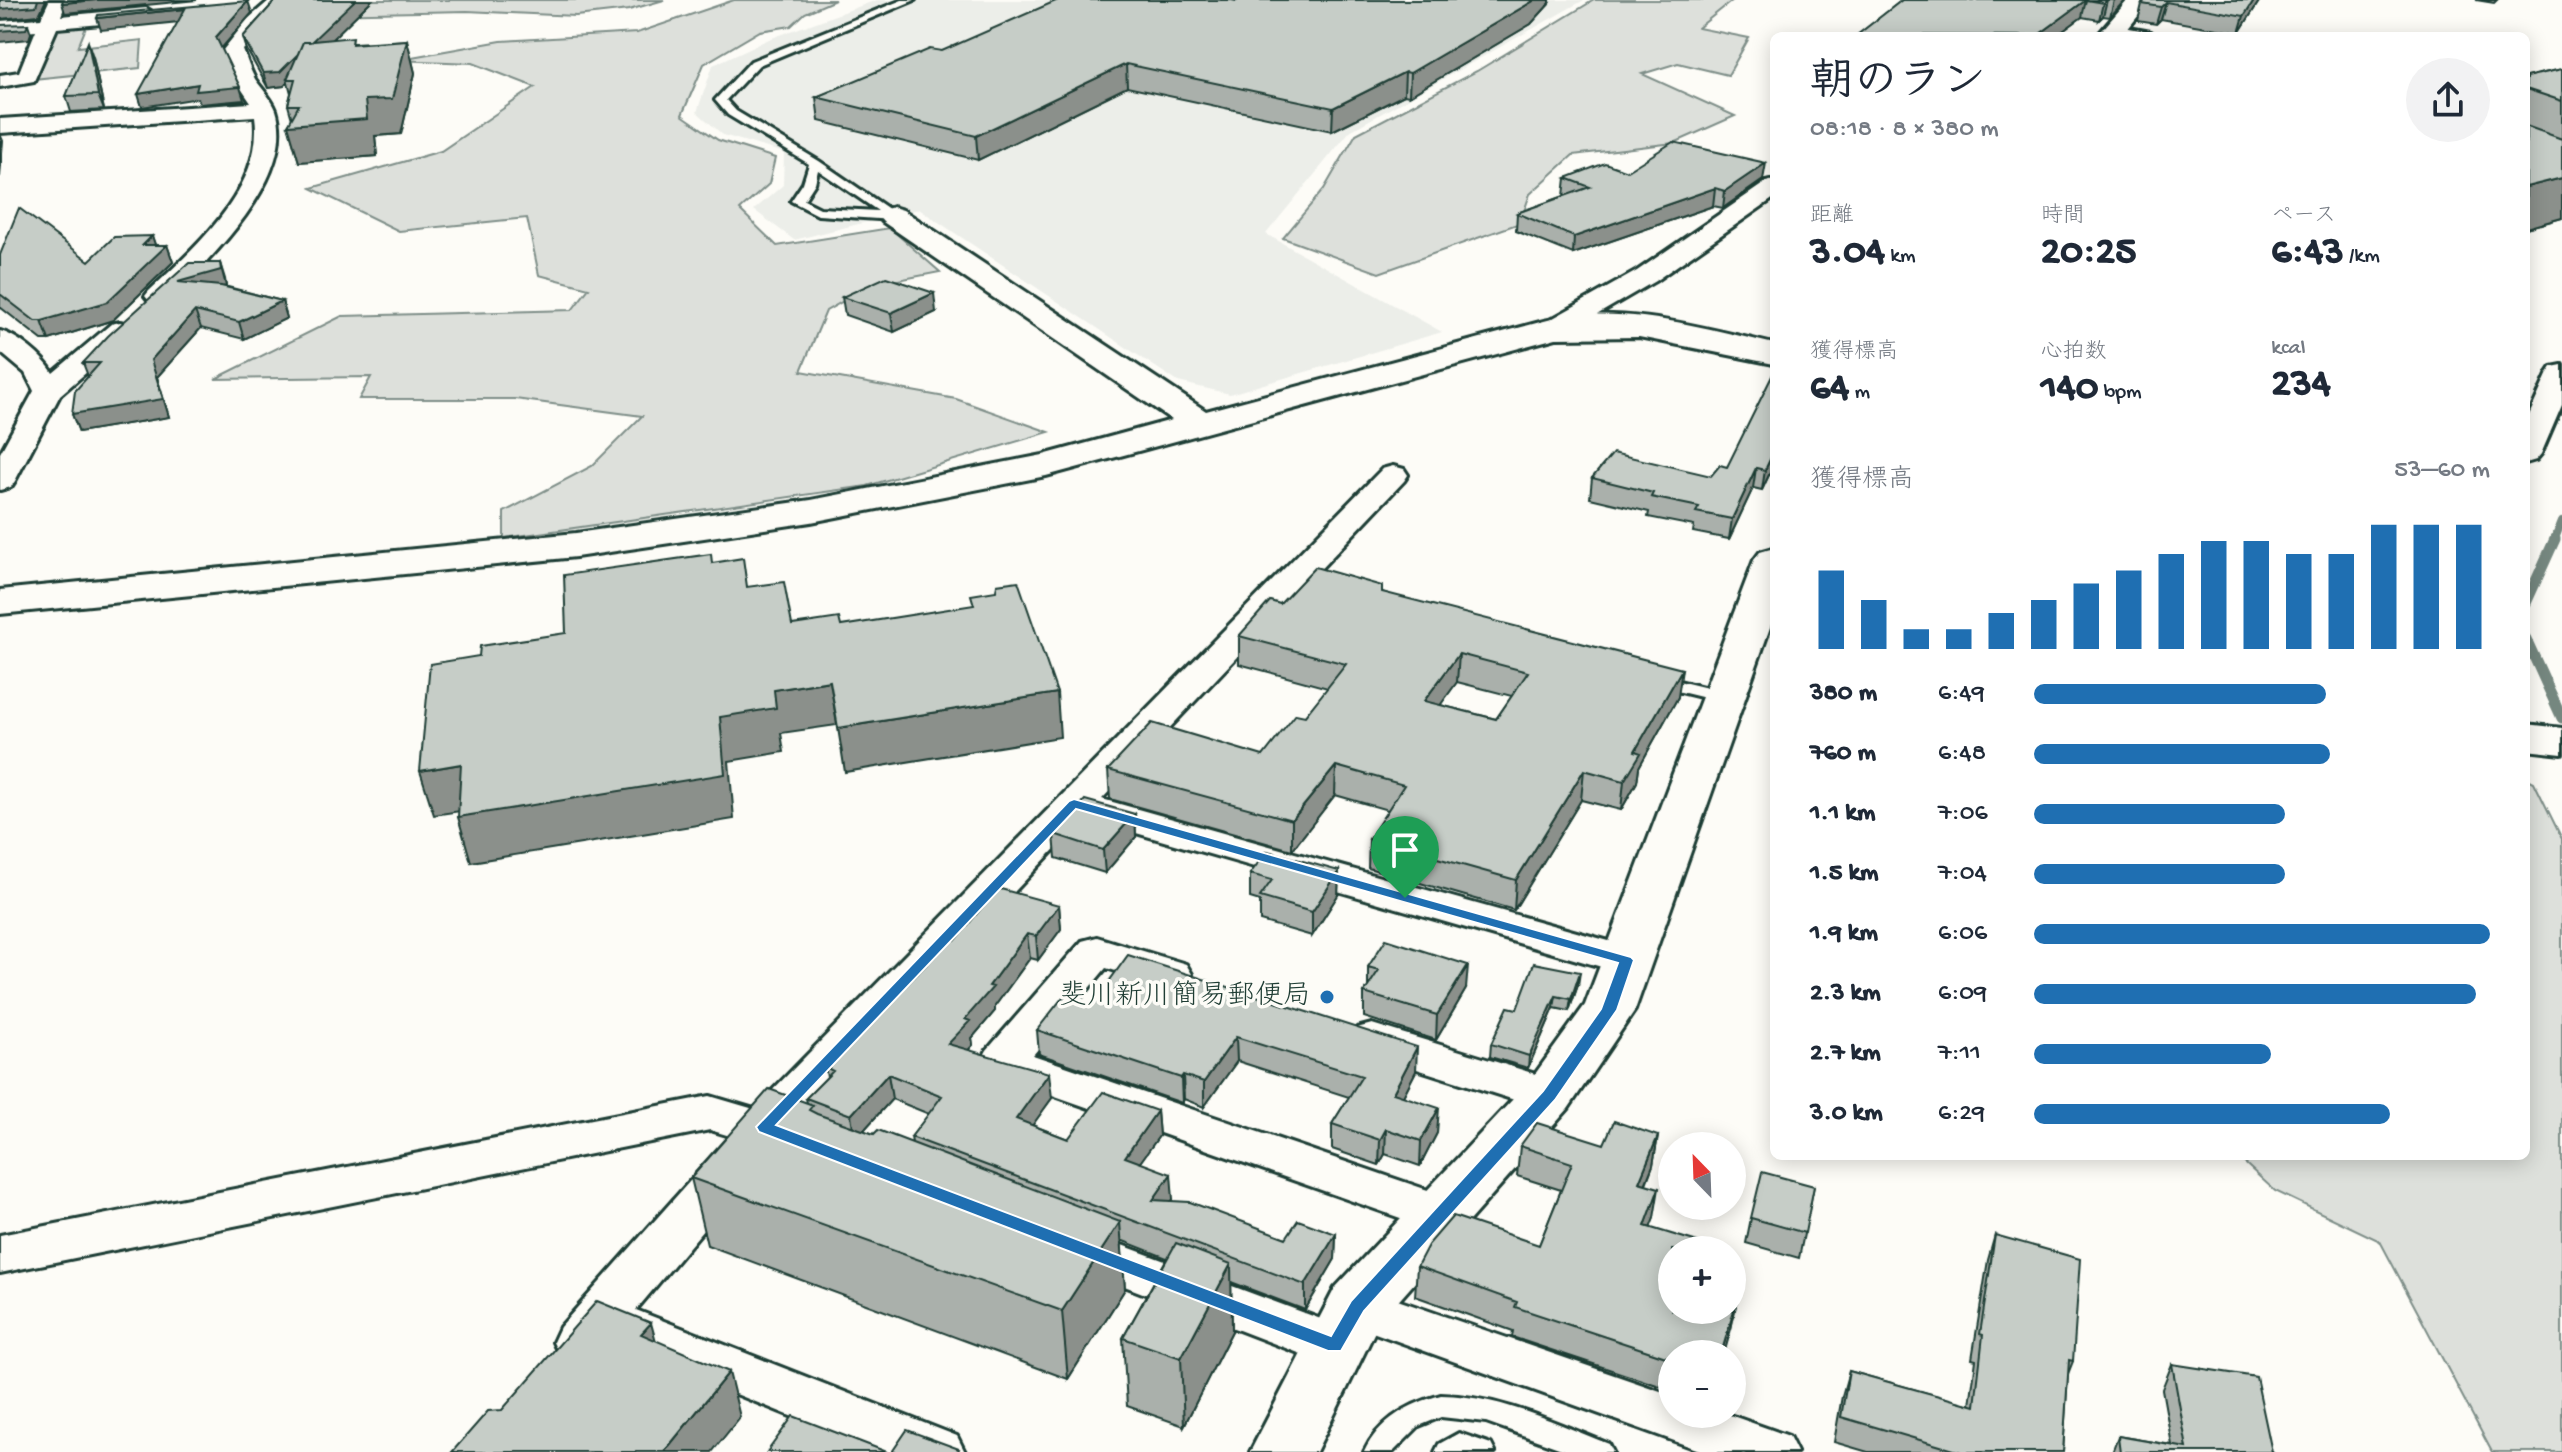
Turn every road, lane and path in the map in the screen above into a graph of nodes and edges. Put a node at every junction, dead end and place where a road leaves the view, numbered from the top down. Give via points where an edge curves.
1 (59, 0) edge
2 (910, 0) edge
3 (280, 1) edge
4 (2132, 1) edge
5 (248, 5) edge
6 (171, 11) edge
7 (48, 22) junction
8 (0, 27) edge
9 (2112, 32) edge
10 (0, 81) edge
11 (265, 109) junction
12 (0, 126) edge
13 (815, 163) junction
14 (1770, 190) edge
15 (893, 216) junction
16 (1555, 328) junction
17 (0, 339) edge
18 (1770, 353) edge
19 (2562, 373) edge
20 (48, 391) junction
21 (1203, 425) junction
22 (2530, 445) edge
23 (1393, 475) dead end
24 (1, 479) edge
25 (1770, 581) edge
26 (0, 602) edge
27 (1757, 650) edge
28 (1647, 678) edge
29 (1722, 697) junction
30 (2530, 737) edge
31 (2562, 741) edge
32 (1074, 804) junction
33 (1626, 960) junction
34 (1203, 985) edge
35 (1338, 1028) edge
36 (1549, 1095) junction
37 (764, 1127) junction
38 (823, 1150) edge
39 (1440, 1213) junction
40 (1042, 1234) edge
41 (0, 1254) edge
42 (600, 1317) junction
43 (1346, 1326) junction
44 (551, 1373) edge
45 (1585, 1449) edge
46 (1773, 1451) edge
47 (938, 1452) edge
48 (1283, 1452) edge
49 (1377, 1452) edge
50 (1448, 1452) edge
51 (1482, 1452) edge

1 - 7 street
2 - 13 lane via 755,63 720,100 732,113
3 - 5 street
3 - 11 street via 233,50
4 - 9 street
6 - 7 street
7 - 8 street
7 - 10 street via 27,77
11 - 12 street
11 - 20 street via 270,135 239,209 195,262
13 - 15 lane
13 - 15 lane via 797,201 818,211
14 - 16 street via 1646,276
15 - 21 street
16 - 18 street via 1596,323 1659,328
16 - 21 street
17 - 20 street via 37,369
19 - 22 street
20 - 24 street
21 - 26 street via 1046,465 811,511 576,545
23 - 32 street
25 - 27 street
27 - 29 street
28 - 29 lane
29 - 33 street
30 - 31 street
32 - 33 street
32 - 37 street
33 - 36 street via 1609,1010
34 - 39 street via 1097,951 1003,1061
35 - 36 street
36 - 39 street
37 - 38 street
37 - 41 street via 710,1113
37 - 42 street
39 - 43 street
40 - 43 street
42 - 44 street
42 - 47 street
43 - 46 street
43 - 48 street
45 - 49 lane via 1460,1404 1423,1410 1392,1432
50 - 51 lane via 1459,1445

